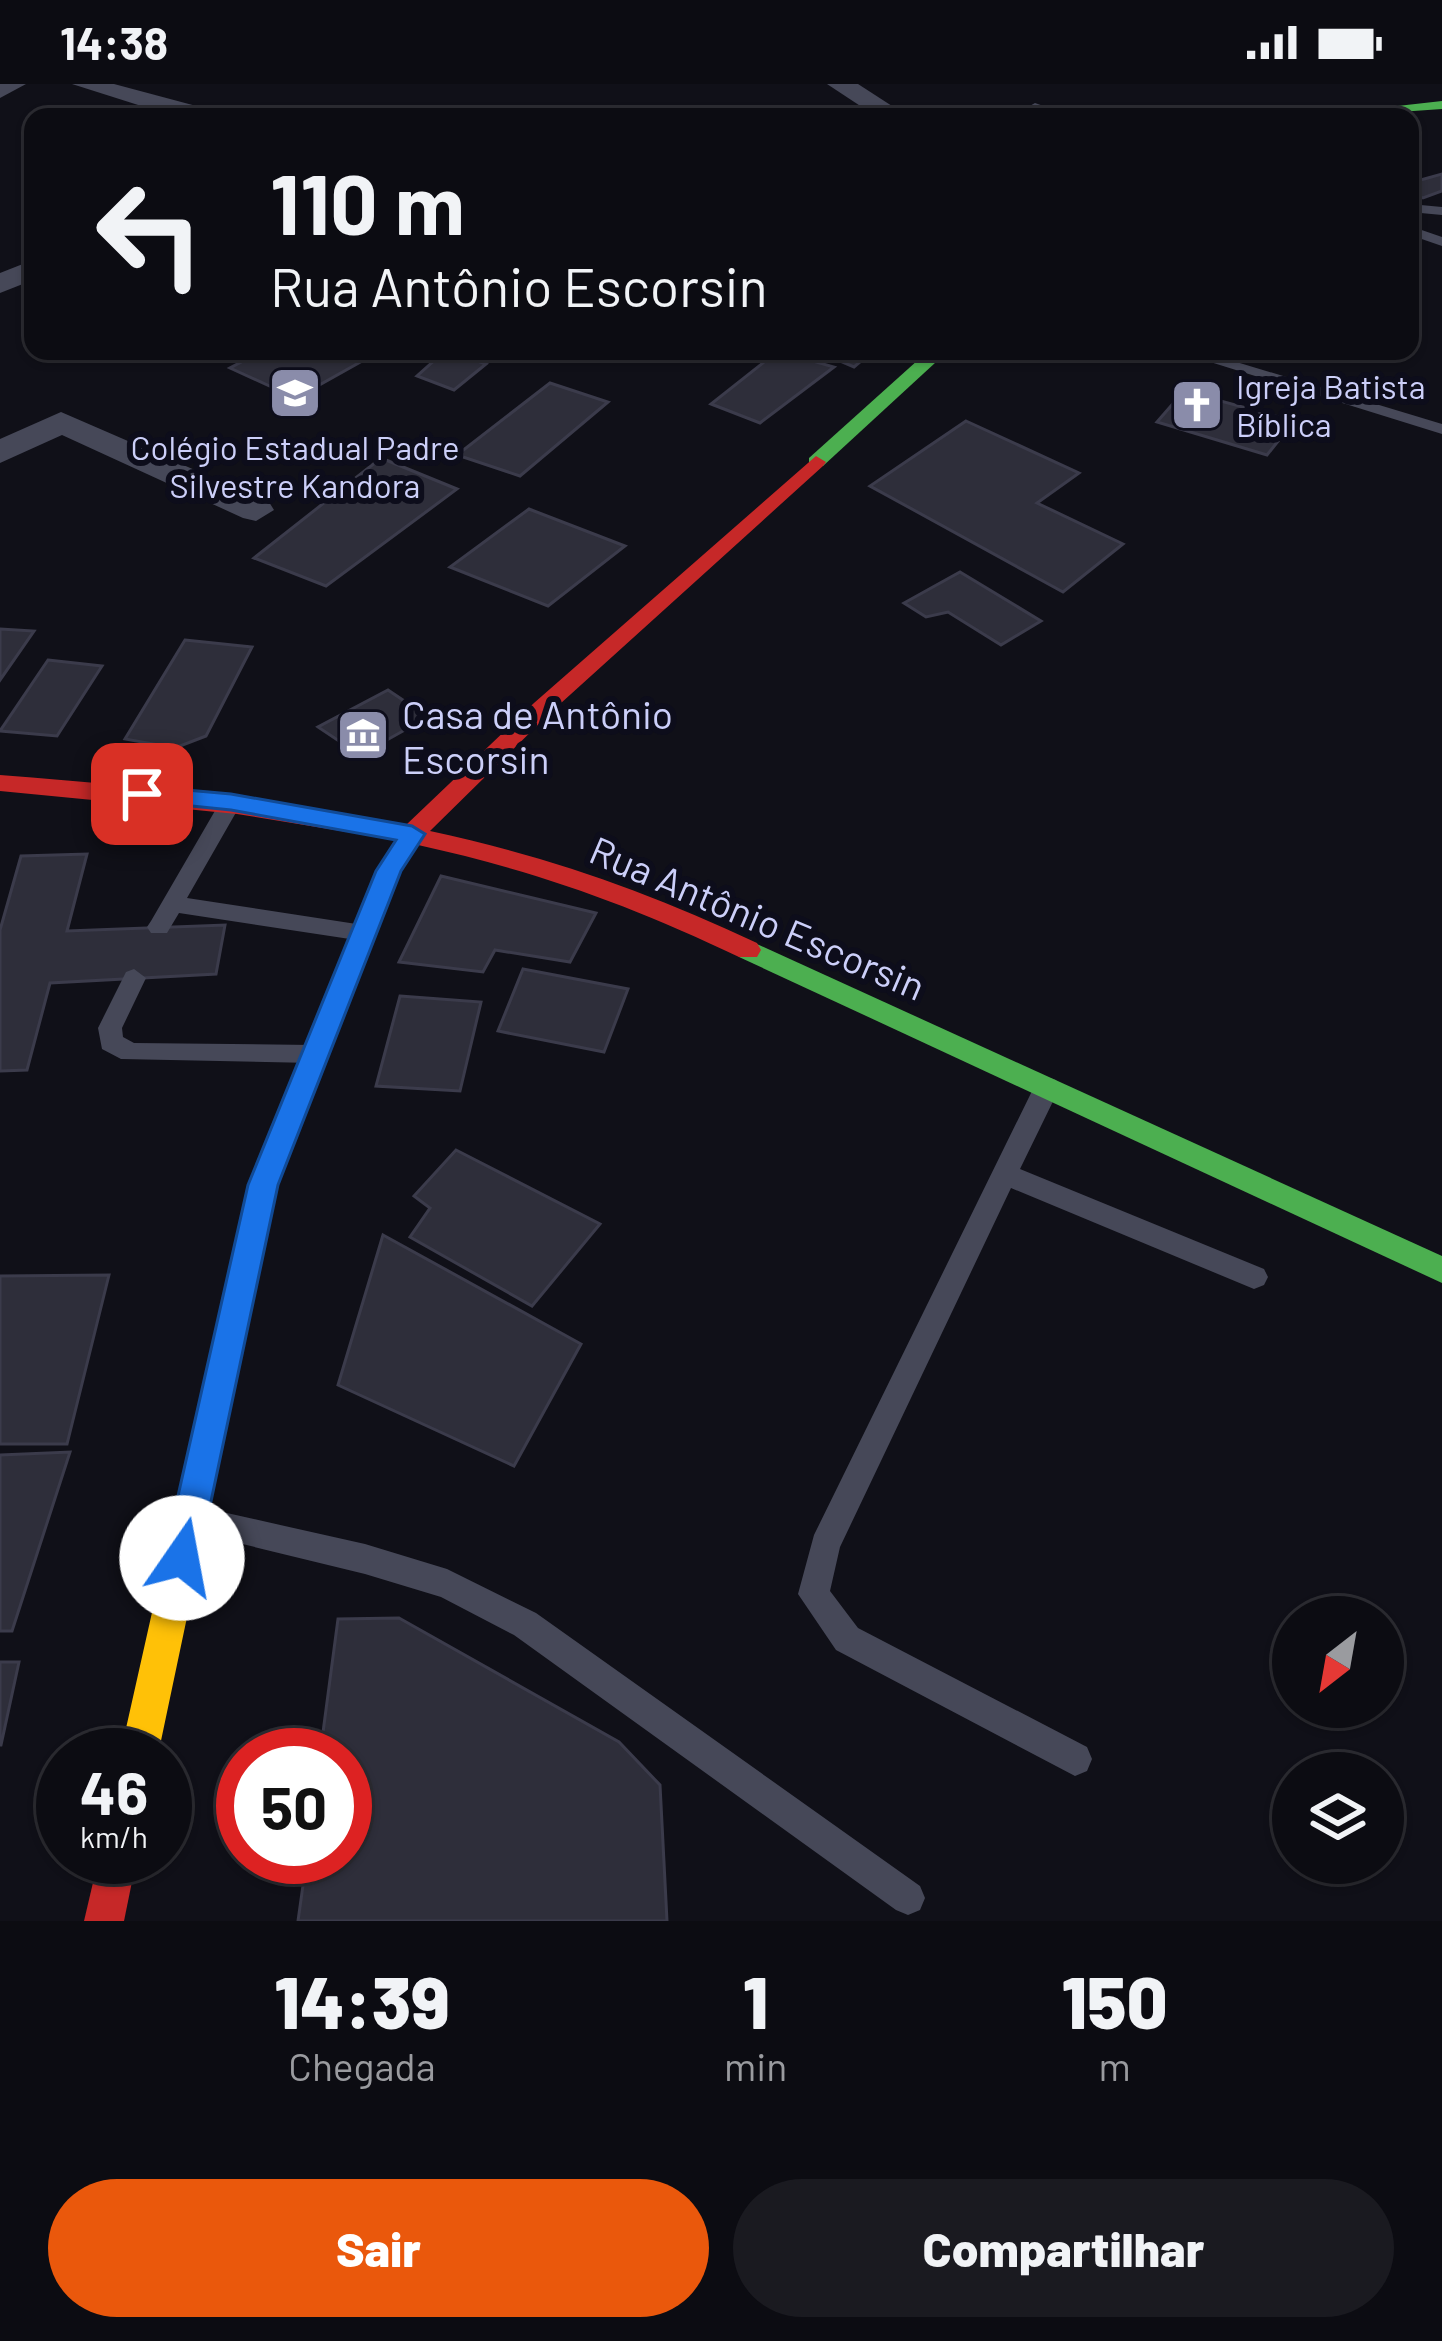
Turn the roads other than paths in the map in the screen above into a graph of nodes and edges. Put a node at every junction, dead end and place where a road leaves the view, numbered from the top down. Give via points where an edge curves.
1 (13, 84) edge
2 (85, 84) edge
3 (840, 84) edge
4 (0, 90) edge
5 (173, 108) edge
6 (881, 108) edge
7 (929, 360) edge
8 (1213, 360) edge
9 (1442, 430) edge
10 (0, 453) edge
11 (256, 509) dead end
12 (2, 790) edge
13 (231, 802) junction
14 (412, 834) junction
15 (173, 904) junction
16 (159, 927) dead end
17 (363, 933) junction
18 (134, 978) dead end
19 (315, 1054) junction
20 (1048, 1087) junction
21 (1005, 1174) junction
22 (1442, 1270) edge
23 (1254, 1277) dead end
24 (190, 1519) junction
25 (146, 1728) edge
26 (1075, 1759) dead end
27 (112, 1884) edge
28 (908, 1898) dead end
29 (104, 1921) edge

1 - 4 street
2 - 5 street
3 - 6 street
7 - 14 main road
8 - 9 lane
10 - 11 street via 61,422
12 - 13 main road, Rua Antônio Escorsin
13 - 14 main road, Rua Antônio Escorsin
13 - 15 lane
14 - 17 main road
14 - 20 main road, Rua Antônio Escorsin via 624,893
15 - 16 lane
15 - 17 lane
17 - 19 main road
18 - 19 lane via 110,1028 111,1042 130,1052
19 - 24 main road via 263,1185
20 - 21 lane
20 - 22 main road, Rua Antônio Escorsin
21 - 23 lane
21 - 26 lane via 824,1545 814,1594 848,1640
24 - 25 main road
24 - 28 lane via 365,1558 447,1584 525,1624
27 - 29 main road

